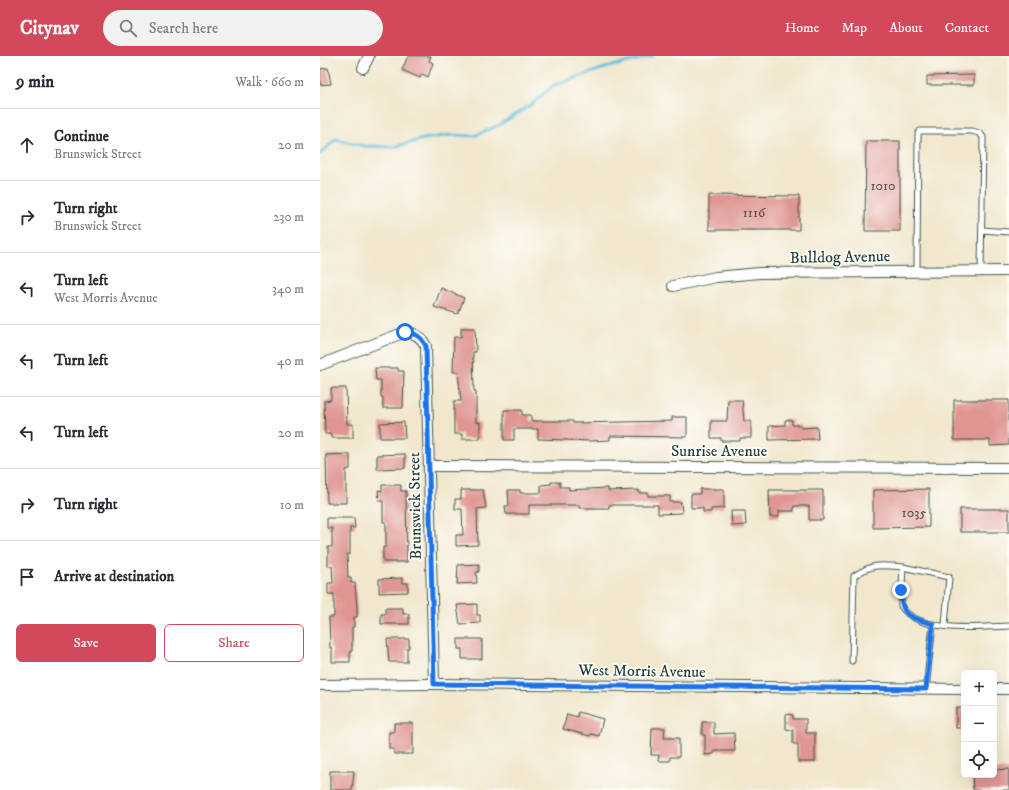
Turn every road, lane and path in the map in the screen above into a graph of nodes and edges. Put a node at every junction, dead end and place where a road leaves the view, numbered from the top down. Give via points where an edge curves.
1 (369, 56) edge
2 (363, 68) dead end
3 (982, 230) junction
4 (1009, 232) edge
5 (917, 271) junction
6 (981, 271) junction
7 (1009, 271) edge
8 (673, 286) dead end
9 (320, 366) edge
10 (429, 466) junction
11 (1009, 468) edge
12 (903, 567) junction
13 (933, 624) junction
14 (945, 626) junction
15 (1009, 626) edge
16 (852, 661) dead end
17 (434, 684) junction
18 (320, 685) edge
19 (926, 689) junction
20 (961, 689) edge
21 (997, 689) edge
22 (1009, 689) edge

1 - 2 street
3 - 4 lane
3 - 5 lane via 983,137 972,130 920,131
3 - 6 lane
5 - 6 street, Bulldog Avenue
5 - 8 street, Bulldog Avenue via 752,273
6 - 7 street, Bulldog Avenue
9 - 10 street, Brunswick Street via 405,332 414,333 423,340 426,346
10 - 11 street, Sunrise Avenue
10 - 17 street, Brunswick Street
12 - 13 lane via 901,606 913,618
12 - 14 lane via 949,577
12 - 16 lane via 878,564 865,568 854,576
13 - 14 lane
13 - 19 lane
14 - 15 lane
17 - 18 street, West Morris Avenue
17 - 19 street, West Morris Avenue
19 - 20 street, West Morris Avenue
21 - 22 street

